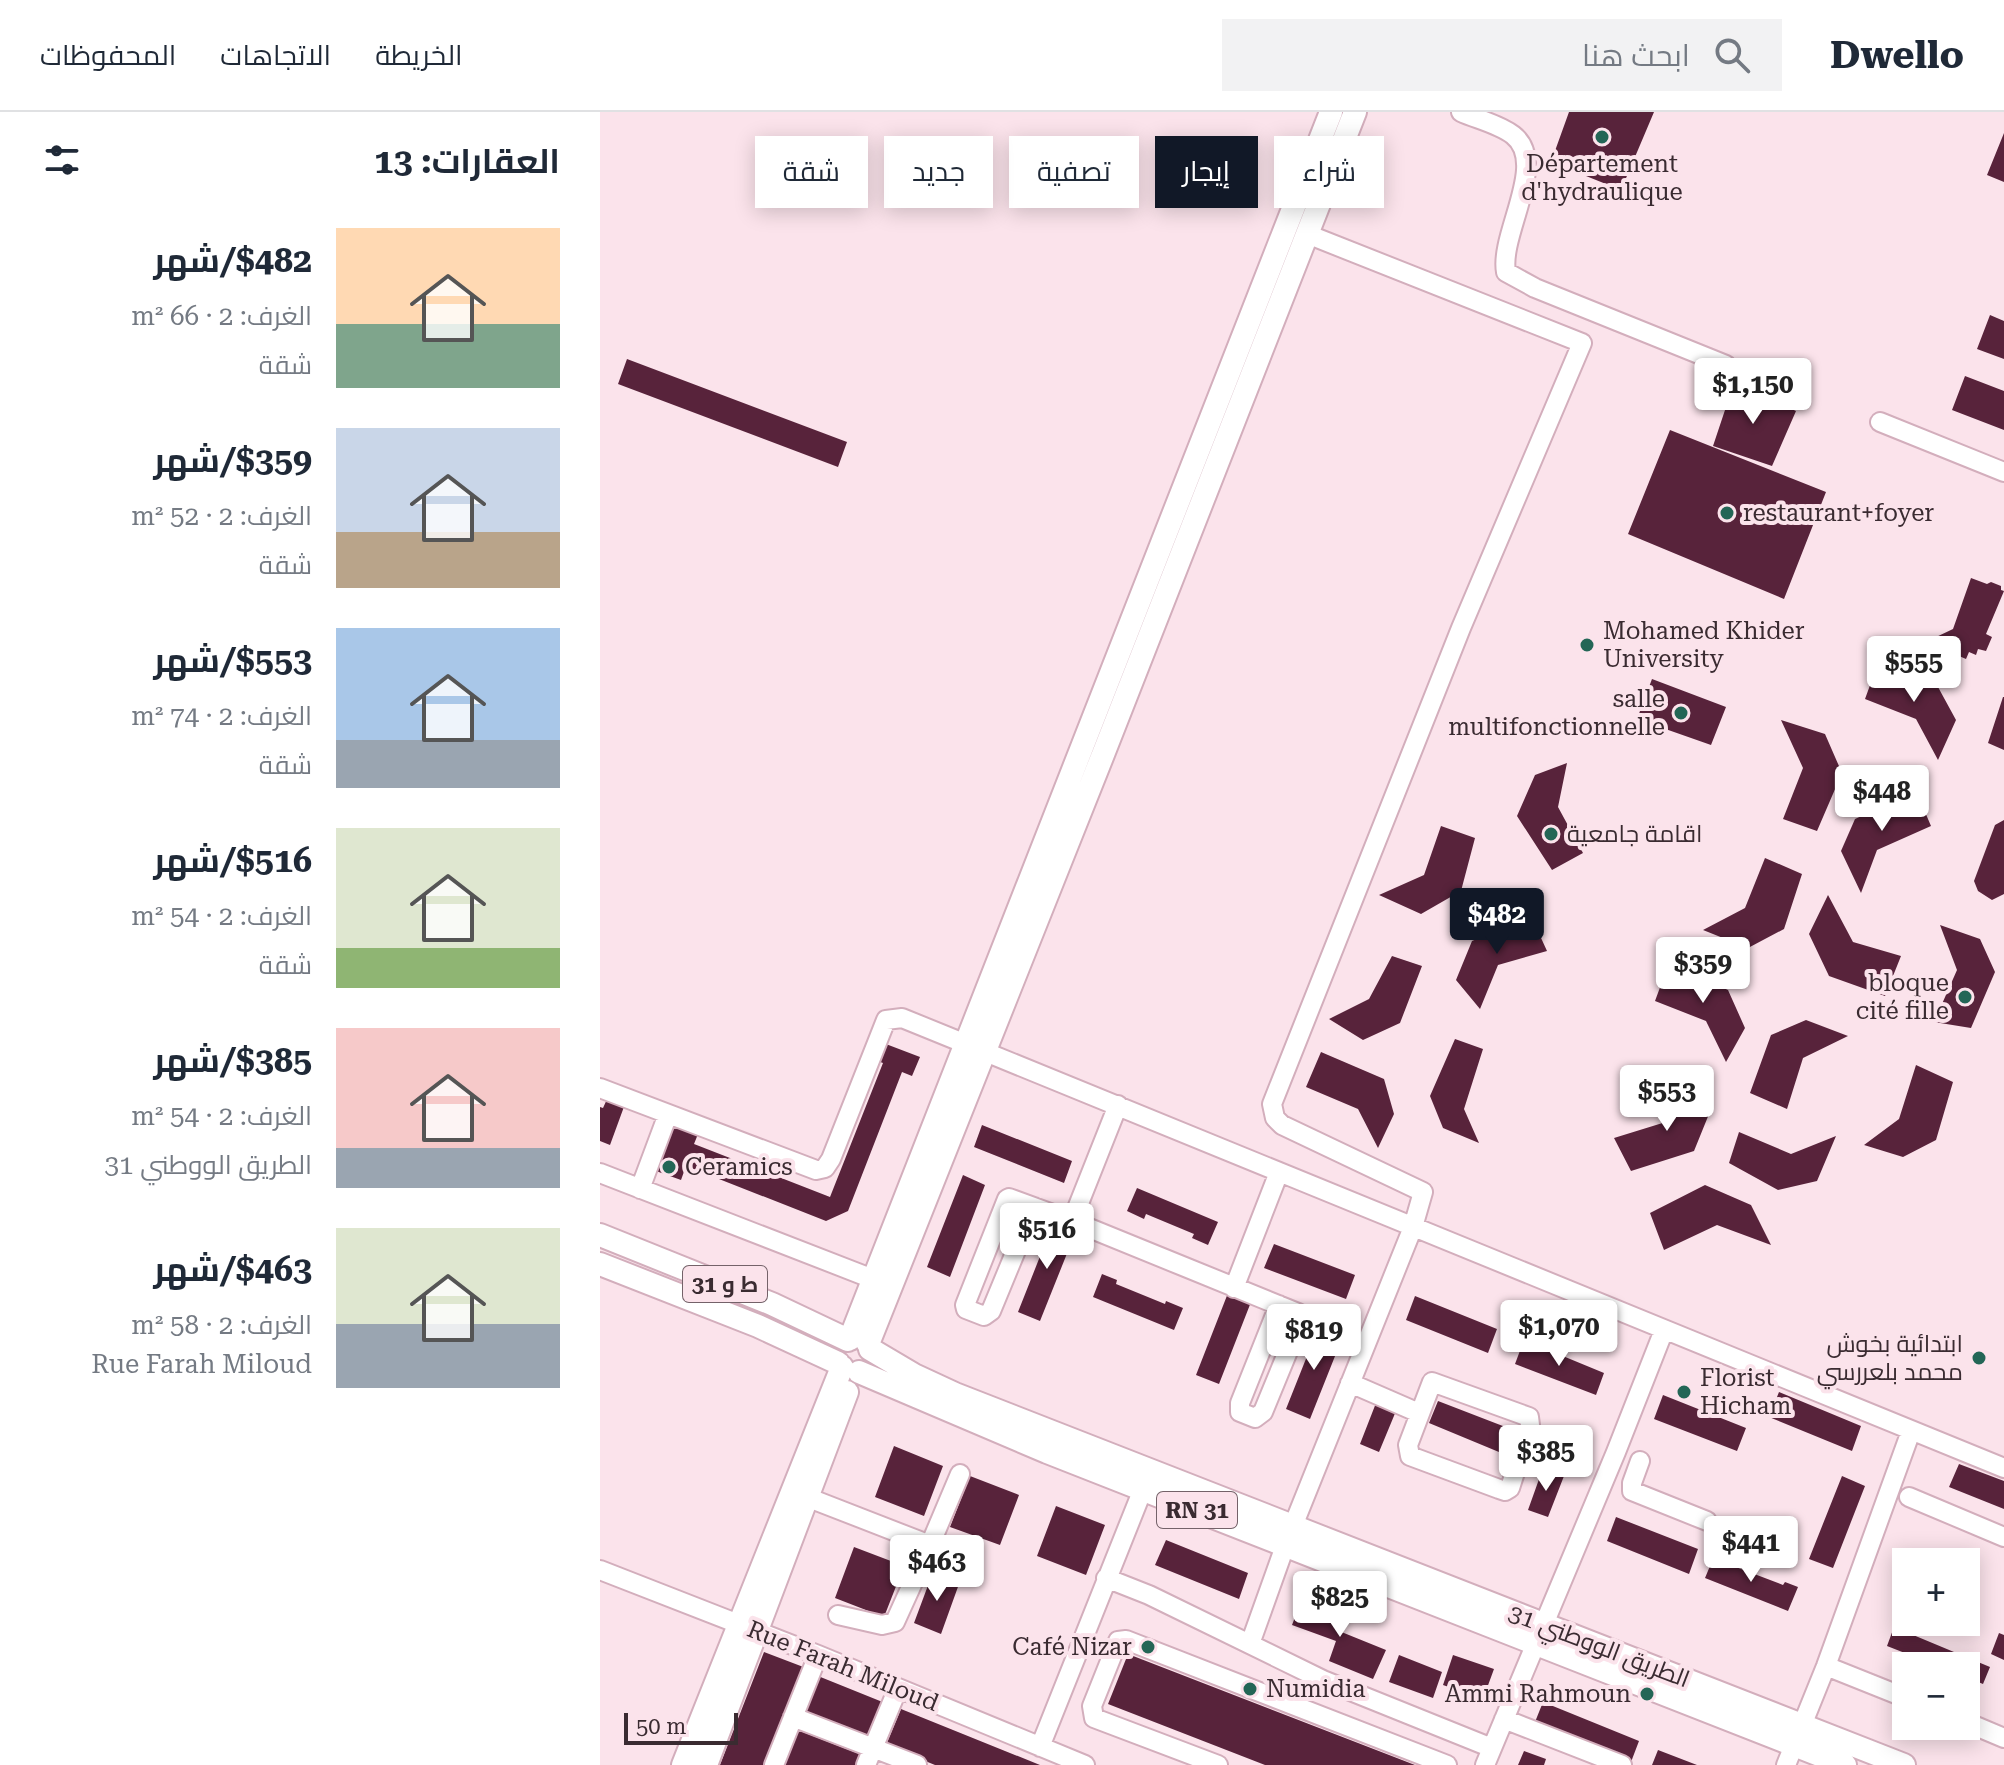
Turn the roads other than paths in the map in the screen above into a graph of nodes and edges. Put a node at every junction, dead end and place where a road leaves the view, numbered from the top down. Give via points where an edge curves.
1 (1331, 112) edge
2 (1355, 112) edge
3 (1461, 112) edge
4 (1307, 234) junction
5 (1726, 365) dead end
6 (1880, 422) dead end
7 (2004, 472) edge
8 (974, 1048) junction
9 (600, 1088) edge
10 (1118, 1105) junction
11 (668, 1114) junction
12 (1279, 1172) junction
13 (600, 1173) edge
14 (640, 1189) junction
15 (1034, 1207) junction
16 (1072, 1221) junction
17 (1413, 1227) junction
18 (600, 1235) edge
19 (600, 1264) edge
20 (873, 1279) junction
21 (1234, 1288) junction
22 (1279, 1305) junction
23 (1664, 1330) junction
24 (859, 1343) junction
25 (848, 1369) junction
26 (1350, 1383) junction
27 (1419, 1413) junction
28 (1911, 1431) junction
29 (1640, 1461) dead end
30 (2004, 1468) edge
31 (960, 1474) dead end
32 (1143, 1489) junction
33 (1909, 1497) dead end
34 (809, 1498) junction
35 (1707, 1521) dead end
36 (1289, 1536) junction
37 (2004, 1537) edge
38 (930, 1545) junction
39 (600, 1570) edge
40 (1106, 1578) junction
41 (838, 1615) dead end
42 (748, 1627) junction
43 (1540, 1633) junction
44 (1250, 1644) junction
45 (818, 1655) junction
46 (1826, 1666) junction
47 (898, 1688) junction
48 (1892, 1692) edge
49 (793, 1717) junction
50 (1504, 1719) junction
51 (1980, 1728) edge
52 (2004, 1738) edge
53 (1794, 1745) edge
54 (1040, 1747) junction
55 (869, 1756) edge
56 (1489, 1756) edge
57 (1072, 1763) edge
58 (683, 1765) edge
59 (706, 1765) edge
60 (774, 1765) edge
61 (917, 1765) edge
62 (1218, 1765) edge
63 (1447, 1765) edge
64 (1622, 1765) edge
65 (1845, 1765) edge
66 (1904, 1765) edge

1 - 8 main road
2 - 4 main road
3 - 5 street via 1514,135 1525,153 1526,180 1503,257 1506,272
4 - 8 main road via 1099,765
4 - 17 street via 1582,343 1461,628 1272,1104 1282,1125 1423,1192
6 - 7 street
8 - 10 street
8 - 11 street via 902,1018 886,1020 831,1159 822,1169
8 - 20 main road
8 - 24 main road
9 - 11 street
10 - 12 street
10 - 16 street
11 - 14 street
12 - 17 street
12 - 21 street
13 - 14 street
14 - 20 street
15 - 15 street via 1007,1199 966,1309 984,1316 991,1311
15 - 16 street
16 - 21 street
17 - 23 street
17 - 26 street
18 - 24 main road, ط و 31
19 - 25 main road, RN 31 via 758,1326
20 - 24 main road
21 - 22 street
22 - 22 street via 1298,1313 1300,1322 1263,1412 1255,1418 1240,1412 1240,1403
23 - 28 street
23 - 43 street
24 - 25 main road via 839,1347
24 - 25 main road via 869,1364
24 - 36 main road via 955,1394
25 - 32 main road, RN 31
25 - 34 main road
25 - 42 main road
26 - 27 street
26 - 36 street
27 - 27 street via 1408,1445 1410,1456 1505,1491 1510,1488 1530,1425 1526,1414 1436,1382 1429,1386
28 - 30 street
28 - 46 street
29 - 35 street via 1632,1491
31 - 38 street
32 - 36 main road, RN 31
32 - 40 street
33 - 37 street
34 - 38 street
34 - 42 main road
36 - 43 main road, RN 31
36 - 44 street
38 - 41 street via 895,1622 882,1625
39 - 42 street, Rue Farah Miloud
40 - 44 street
40 - 54 street
42 - 45 street, Rue Farah Miloud
42 - 58 main road
42 - 59 main road
43 - 50 street
43 - 53 main road, RN 31
44 - 56 street
45 - 47 street, Rue Farah Miloud
45 - 49 street
46 - 48 street
46 - 53 street
47 - 54 street, Rue Farah Miloud
47 - 55 street
49 - 55 street
49 - 60 street
50 - 56 street
50 - 64 street
51 - 52 street
53 - 65 main road, RN 31
53 - 66 main road
54 - 57 street, Rue Farah Miloud
55 - 61 street
62 - 63 street via 1094,1718 1092,1706 1118,1641

